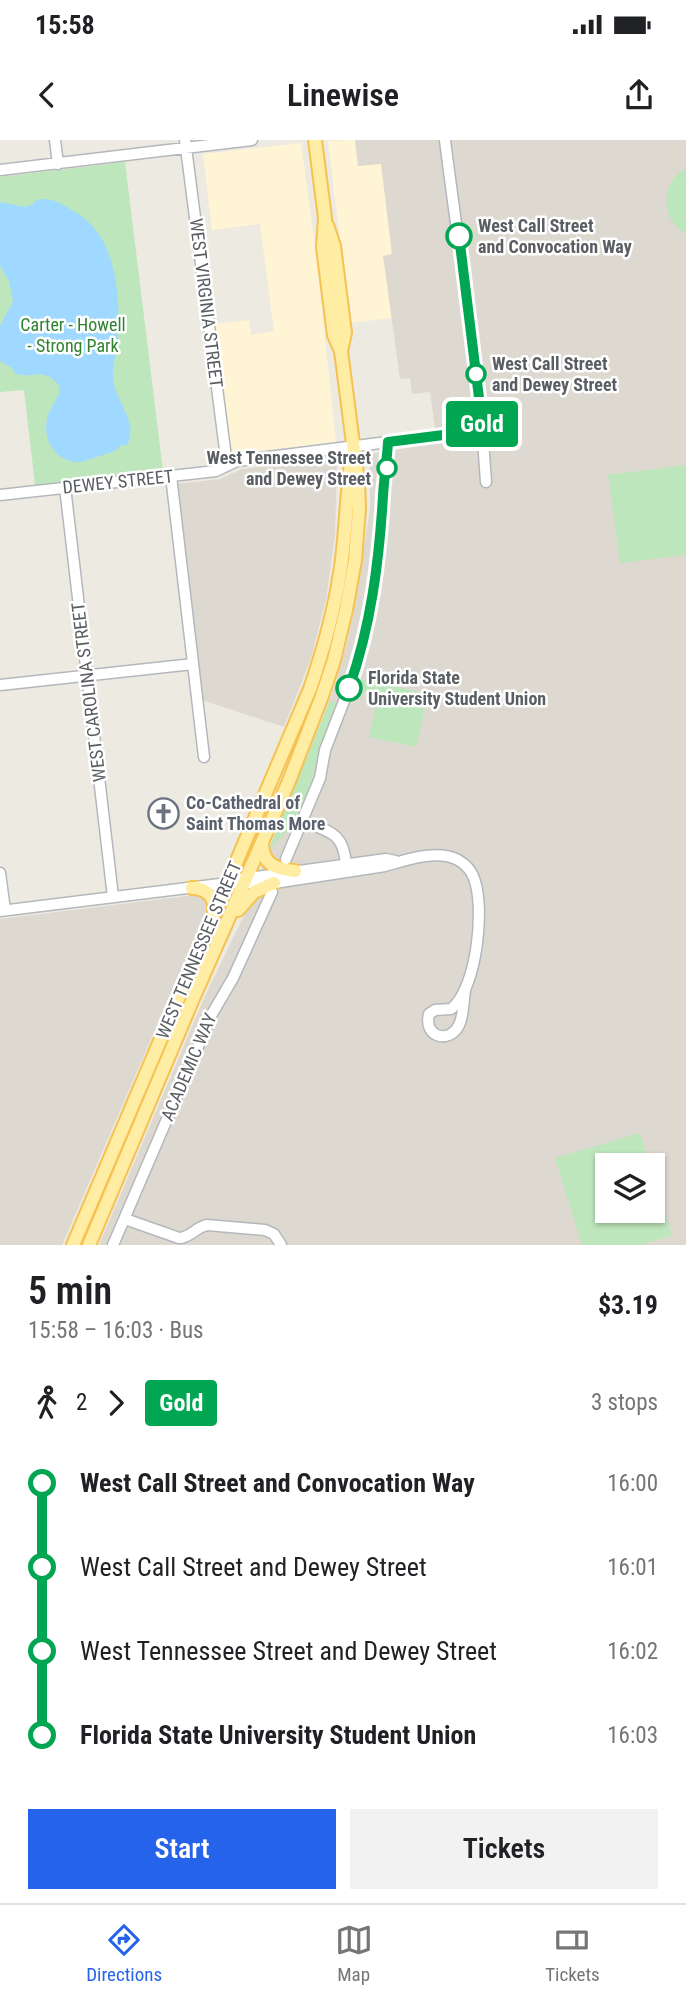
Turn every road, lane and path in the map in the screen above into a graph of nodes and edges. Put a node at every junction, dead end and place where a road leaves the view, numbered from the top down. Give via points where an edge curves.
1 (55, 140) edge
2 (252, 140) edge
3 (315, 140) edge
4 (444, 140) edge
5 (186, 144) edge
6 (58, 164) junction
7 (0, 170) edge
8 (483, 430) junction
9 (388, 442) junction
10 (352, 446) junction
11 (228, 465) junction
12 (171, 476) junction
13 (486, 482) dead end
14 (65, 487) junction
15 (0, 495) edge
16 (193, 664) junction
17 (87, 676) junction
18 (0, 685) edge
19 (204, 757) dead end
20 (302, 821) junction
21 (262, 841) junction
22 (286, 859) dead end
23 (395, 862) junction
24 (346, 864) junction
25 (295, 871) junction
26 (0, 873) edge
27 (245, 881) junction
28 (228, 883) junction
29 (192, 888) junction
30 (273, 888) junction
31 (113, 897) junction
32 (2, 911) edge
33 (213, 917) junction
34 (225, 928) junction
35 (465, 991) junction
36 (125, 1219) junction
37 (73, 1245) edge
38 (89, 1245) edge
39 (113, 1245) edge
40 (281, 1245) edge

1 - 6 street
2 - 5 street
3 - 10 main road, WEST TENNESSEE STREET via 325,218 325,270 334,335 341,351
4 - 8 street
5 - 6 street
5 - 11 street, WEST VIRGINIA STREET
6 - 7 street
8 - 9 street, DEWEY STREET
8 - 13 street
9 - 10 street, DEWEY STREET
9 - 20 street via 379,556 367,625 352,682
10 - 11 street, DEWEY STREET
10 - 21 main road, WEST TENNESSEE STREET via 359,521 346,610 322,696
10 - 28 main road, WEST TENNESSEE STREET via 340,574 326,640
11 - 12 street, DEWEY STREET via 216,471
12 - 14 street, DEWEY STREET
12 - 16 street
14 - 15 street, DEWEY STREET
14 - 17 street, WEST CAROLINA STREET
16 - 17 street
16 - 19 street
17 - 18 street
17 - 31 street, WEST CAROLINA STREET
20 - 22 street
20 - 24 street via 339,839
21 - 25 main road via 267,863
21 - 27 main road, WEST TENNESSEE STREET
23 - 24 street
23 - 30 street
23 - 35 street via 447,856 472,873 478,932
24 - 25 street
25 - 27 street
26 - 32 street
27 - 28 street
27 - 30 street
27 - 34 main road, WEST TENNESSEE STREET
28 - 29 street
28 - 33 main road, WEST TENNESSEE STREET
29 - 31 street
29 - 33 main road via 211,897
30 - 34 main road via 252,893
30 - 36 street, ACADEMIC WAY via 233,978 214,1008
31 - 32 street
33 - 37 main road, WEST TENNESSEE STREET
34 - 38 main road, WEST TENNESSEE STREET
35 - 35 street via 453,1008 430,1013 433,1034 444,1036 458,1029
36 - 39 street, ACADEMIC WAY
36 - 40 street via 180,1238 207,1225 265,1230

